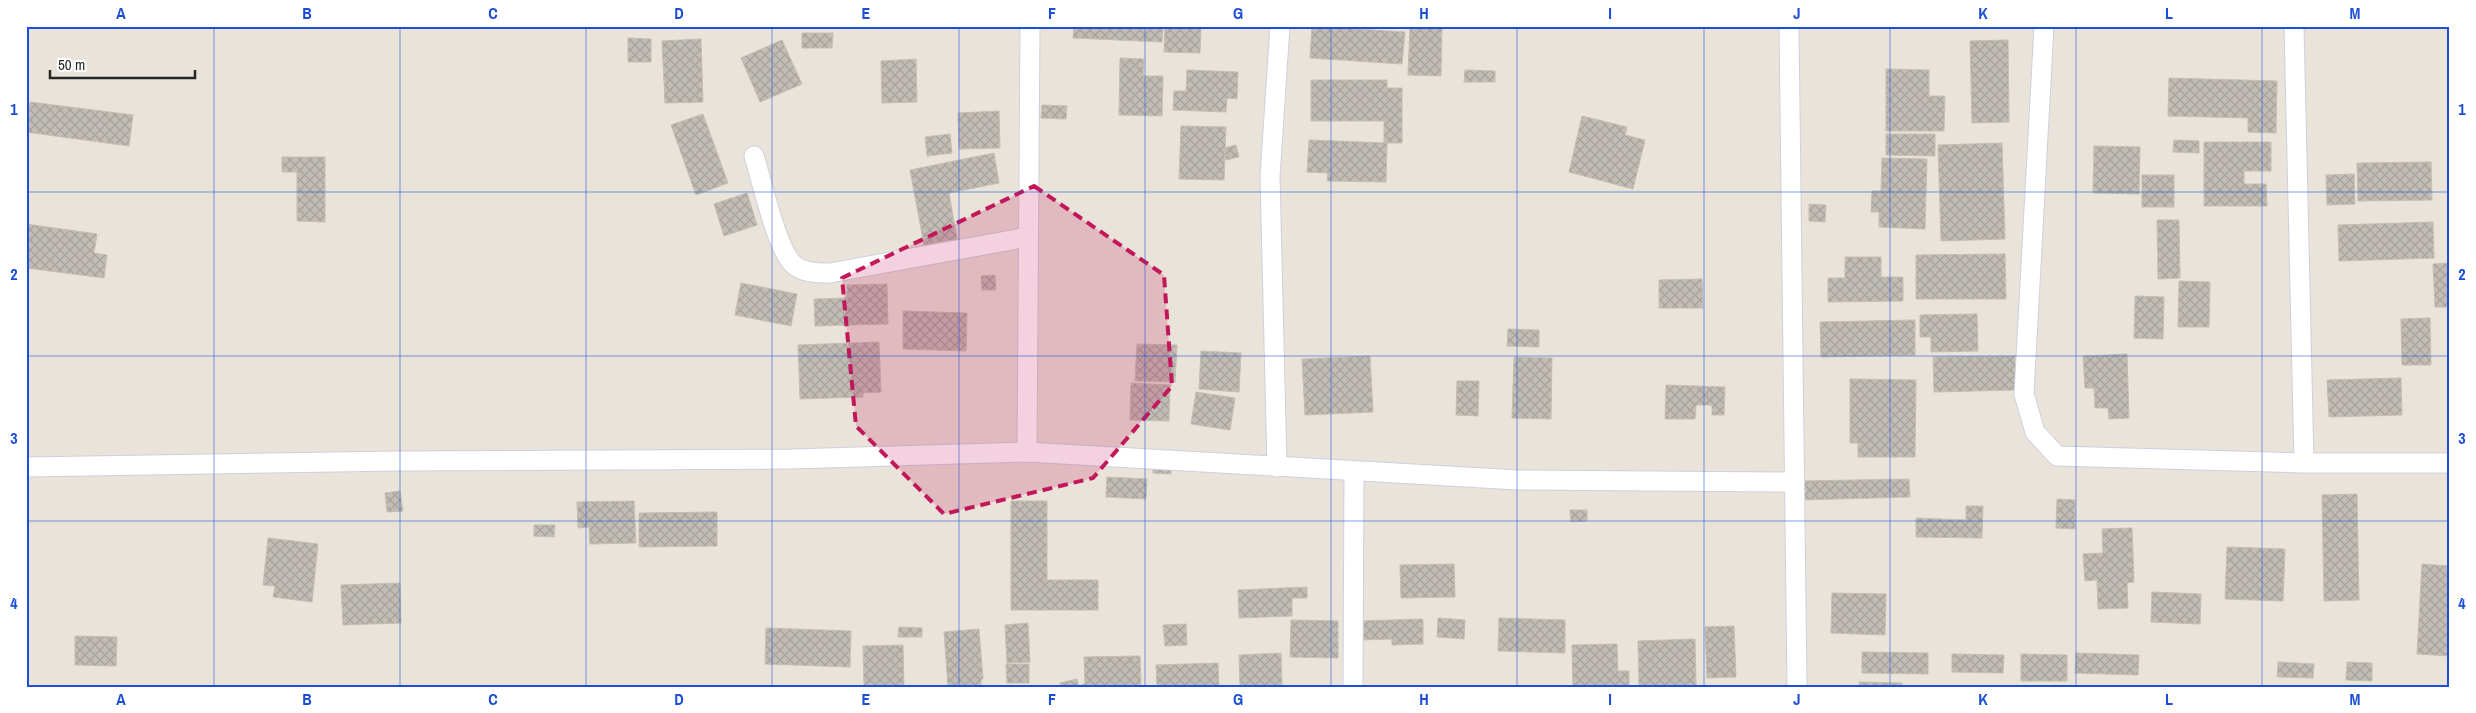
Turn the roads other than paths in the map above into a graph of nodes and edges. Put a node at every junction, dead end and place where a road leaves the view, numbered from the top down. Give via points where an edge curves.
1 (1030, 26) edge
2 (1280, 26) edge
3 (1789, 26) edge
4 (2044, 26) edge
5 (2294, 26) edge
6 (754, 156) dead end
7 (1028, 237) junction
8 (1027, 452) junction
9 (2304, 463) junction
10 (2450, 464) edge
11 (26, 467) edge
12 (1277, 467) junction
13 (1354, 471) junction
14 (1793, 482) junction
15 (1353, 687) edge
16 (1797, 687) edge

1 - 7 street
2 - 12 street via 1270,176
3 - 14 street
4 - 9 street via 2024,394 2035,432 2056,456
5 - 9 street
6 - 7 street via 784,250 794,265 805,270 830,273
7 - 8 street
8 - 11 street via 791,459
8 - 12 street
9 - 10 street
12 - 13 street
13 - 14 street via 1518,480
13 - 15 street
14 - 16 street

